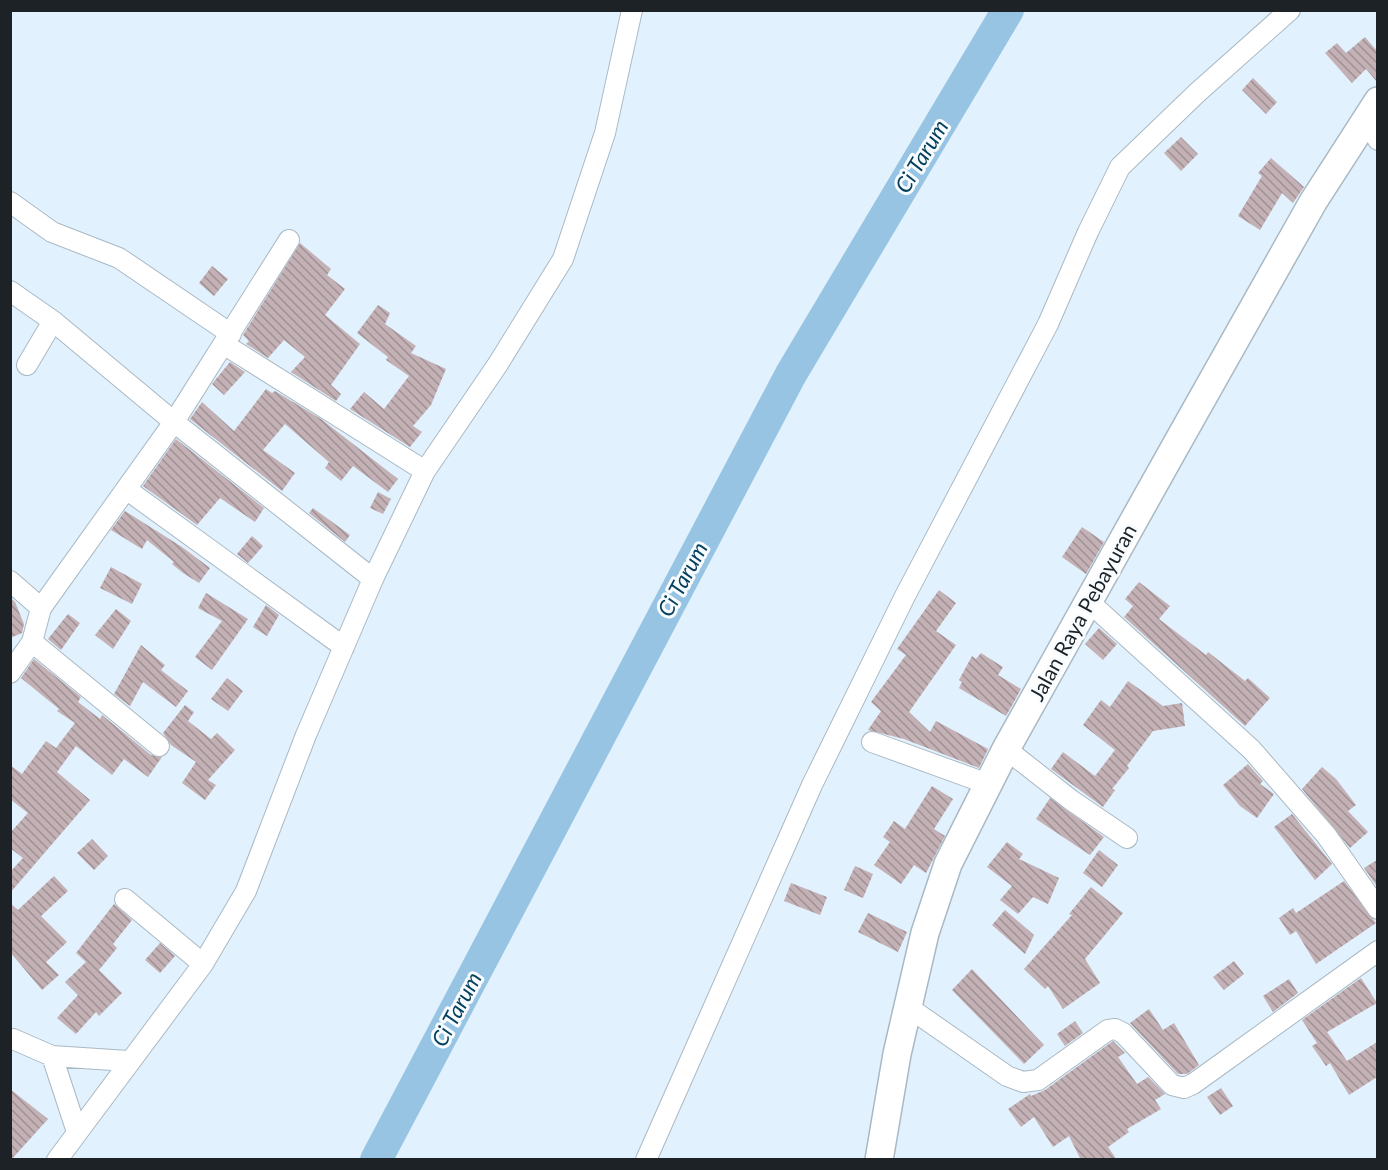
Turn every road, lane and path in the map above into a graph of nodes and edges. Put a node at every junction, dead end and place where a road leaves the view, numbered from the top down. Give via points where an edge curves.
1 (632, 10) edge
2 (1290, 10) edge
3 (1374, 119) edge
4 (10, 202) edge
5 (289, 240) dead end
6 (10, 291) edge
7 (53, 321) junction
8 (228, 340) junction
9 (27, 365) dead end
10 (174, 422) junction
11 (425, 471) junction
12 (126, 489) junction
13 (373, 579) junction
14 (10, 580) edge
15 (1088, 601) junction
16 (41, 608) junction
17 (32, 642) junction
18 (344, 648) junction
19 (10, 673) edge
20 (872, 742) dead end
21 (159, 746) dead end
22 (1006, 749) junction
23 (988, 784) junction
24 (1127, 838) dead end
25 (125, 899) dead end
26 (1377, 909) edge
27 (1377, 951) edge
28 (203, 964) junction
29 (908, 1007) junction
30 (13, 1039) dead end
31 (52, 1056) junction
32 (128, 1061) junction
33 (77, 1132) junction
34 (57, 1160) edge
35 (646, 1160) edge
36 (879, 1160) edge

1 - 11 street via 605,133 563,259
2 - 35 street via 1120,167 1048,324 905,596 812,785
3 - 15 main road, Jalan Raya Pebayuran via 1313,202
4 - 8 street via 52,232 119,258
5 - 8 street
6 - 7 street
7 - 9 street
7 - 10 street
8 - 10 street
8 - 11 street
10 - 12 street
10 - 13 street
11 - 13 street
12 - 16 street
12 - 18 street
13 - 18 street
14 - 16 street
15 - 22 main road, Jalan Raya Pebayuran
15 - 26 street via 1252,750 1326,835
16 - 17 street
17 - 19 street
17 - 21 street
18 - 28 street via 246,891
20 - 23 street
22 - 23 main road, Jalan Raya Pebayuran
22 - 24 street
23 - 29 main road, Jalan Raya Pebayuran via 948,864 925,933
25 - 28 street
27 - 29 street via 1184,1088 1172,1085 1115,1029 1108,1030 1038,1080 1023,1082 1007,1076
28 - 32 street
29 - 36 main road, Jalan Raya Pebayuran
30 - 31 street
31 - 32 street
31 - 33 street
32 - 33 street
33 - 34 street

